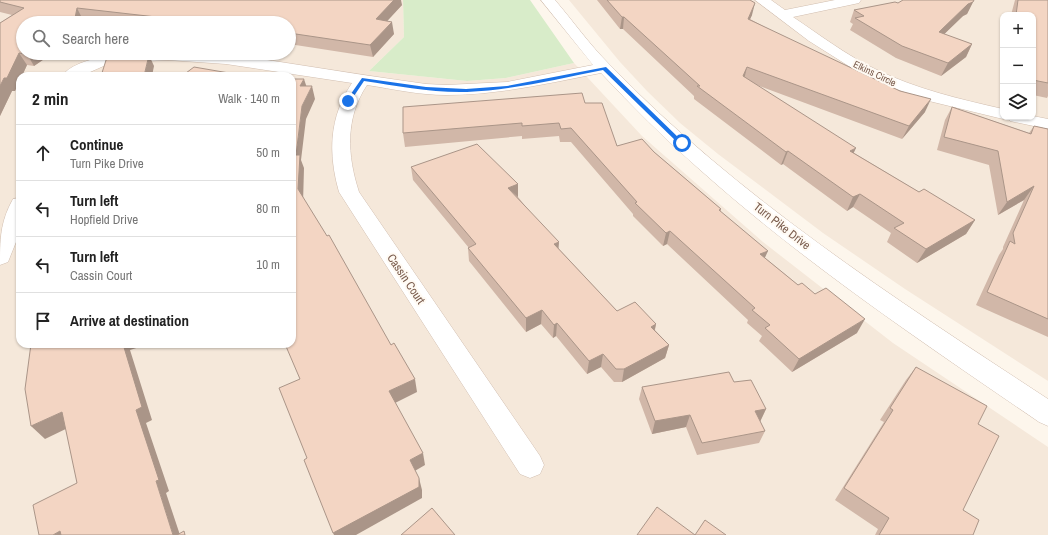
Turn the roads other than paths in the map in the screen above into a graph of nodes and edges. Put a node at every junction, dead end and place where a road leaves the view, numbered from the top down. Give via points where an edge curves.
1 (548, 0) edge
2 (762, 0) edge
3 (854, 0) edge
4 (782, 15) junction
5 (114, 60) edge
6 (232, 60) edge
7 (604, 68) junction
8 (76, 72) edge
9 (362, 80) junction
10 (1000, 113) edge
11 (1030, 120) edge
12 (1048, 124) edge
13 (16, 215) edge
14 (0, 257) edge
15 (1048, 414) edge
16 (530, 465) dead end

1 - 7 street, Turn Pike Drive
2 - 4 street, Elkins Circle
3 - 4 street
4 - 10 street, Elkins Circle via 854,63 888,80 929,96
5 - 8 street via 103,61
6 - 9 street
7 - 9 street via 507,87 473,90 426,89
7 - 15 street, Turn Pike Drive via 682,143 824,259 927,333
9 - 16 street, Cassin Court via 348,101 342,125 340,159 349,192
11 - 12 street
13 - 14 street

